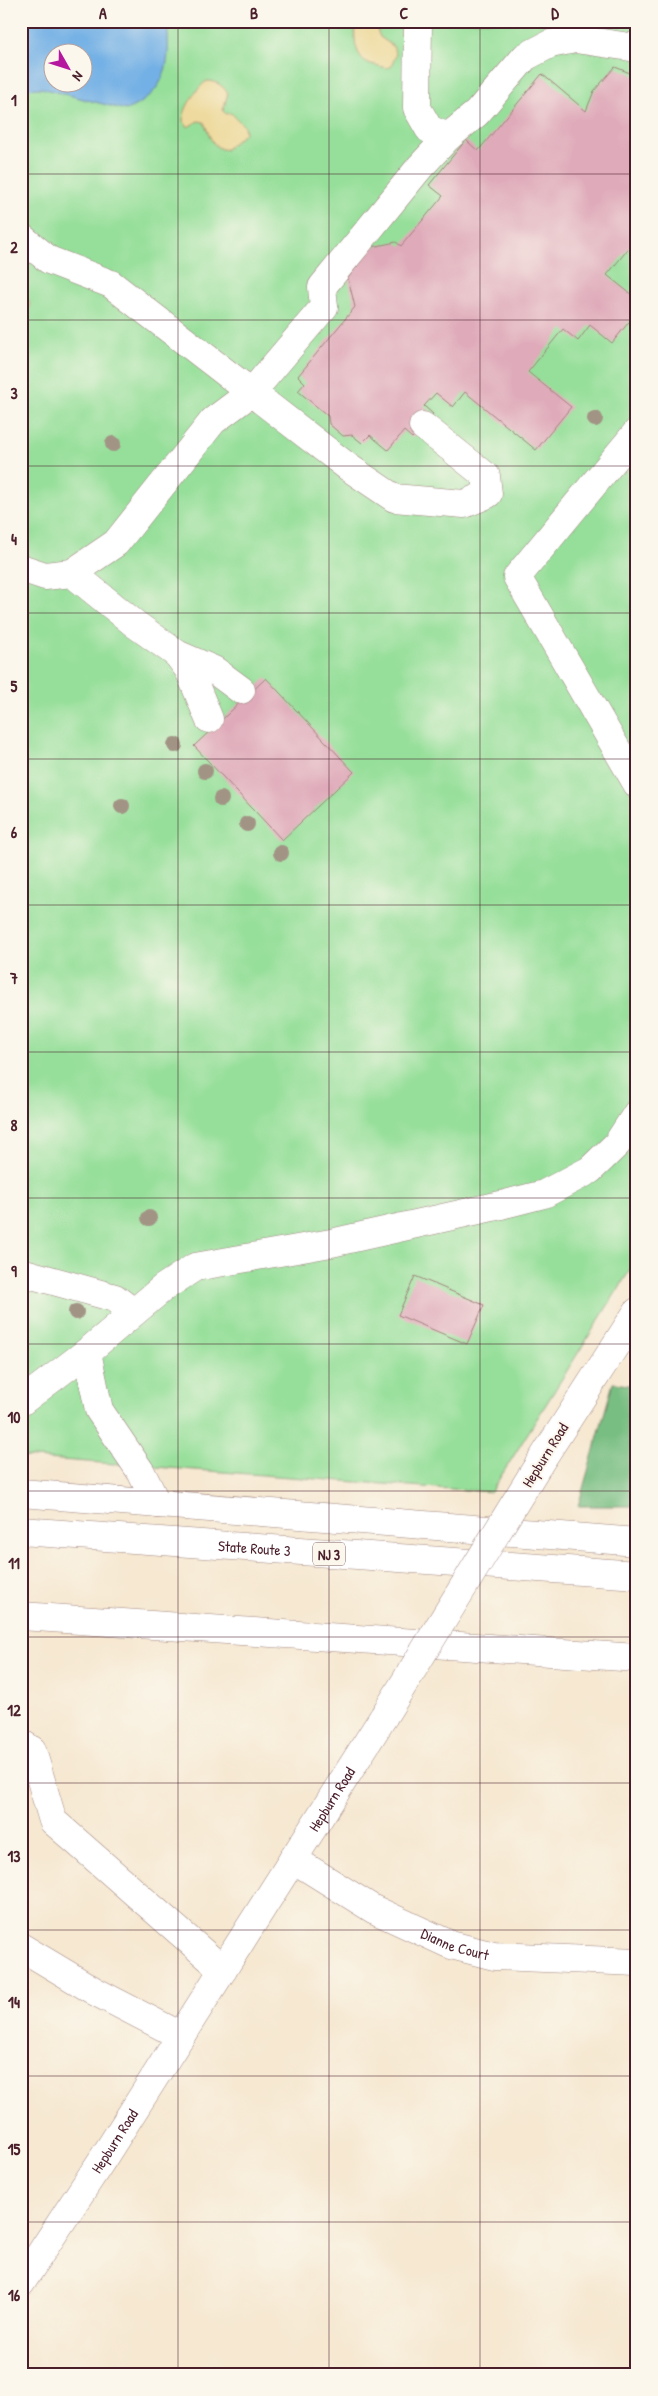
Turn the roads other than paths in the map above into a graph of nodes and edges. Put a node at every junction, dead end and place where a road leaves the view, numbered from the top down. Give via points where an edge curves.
1 (418, 21) edge
2 (598, 31) edge
3 (637, 48) edge
4 (448, 137) junction
5 (21, 237) edge
6 (252, 392) junction
7 (424, 426) dead end
8 (637, 432) edge
9 (21, 568) edge
10 (72, 573) junction
11 (177, 654) junction
12 (241, 690) dead end
13 (208, 719) dead end
14 (637, 784) edge
15 (637, 1113) edge
16 (21, 1272) edge
17 (132, 1312) junction
18 (637, 1312) edge
19 (87, 1352) junction
20 (21, 1402) edge
21 (21, 1494) edge
22 (157, 1504) junction
23 (21, 1531) edge
24 (637, 1542) edge
25 (637, 1575) edge
26 (21, 1616) edge
27 (637, 1658) edge
28 (21, 1743) edge
29 (293, 1859) junction
30 (21, 1947) edge
31 (637, 1962) edge
32 (223, 1970) junction
33 (181, 2036) junction
34 (21, 2283) edge

1 - 4 main road via 418,108 429,129
2 - 3 main road
2 - 4 main road via 575,40 550,44 525,57 477,113
4 - 6 main road via 322,287 324,307
5 - 6 main road via 49,260 111,284
6 - 7 main road via 348,467 394,498 464,504 488,494 486,476
6 - 10 main road via 213,421 116,543
8 - 14 main road via 517,577
9 - 10 main road via 45,576
10 - 11 main road
11 - 12 main road via 214,670
11 - 13 main road via 189,670
15 - 17 main road via 616,1144 590,1170 544,1194 331,1243 195,1268
16 - 17 main road via 115,1298
17 - 19 main road
18 - 29 main road, Hepburn Road, bridge
19 - 20 main road
19 - 22 main road via 99,1410 141,1472
21 - 22 main road
22 - 24 main road
23 - 25 main road, State Route 3 / NJ 3
26 - 27 main road
28 - 32 main road via 32,1750 53,1821
29 - 31 main road, Dianne Court via 373,1909 451,1945 494,1956
29 - 32 main road, Hepburn Road
30 - 33 main road via 96,1992
32 - 33 main road, Hepburn Road
33 - 34 main road, Hepburn Road

